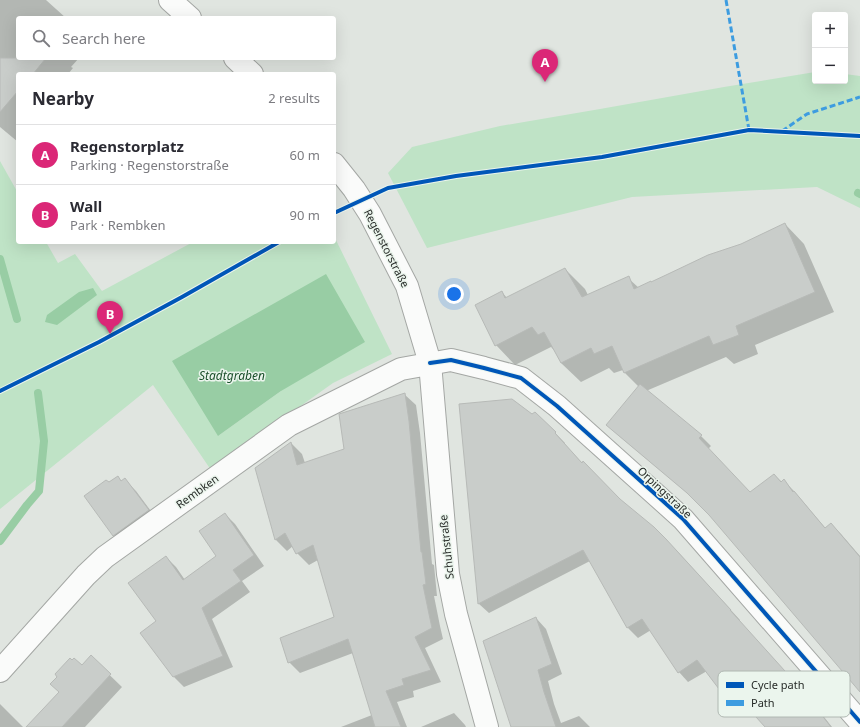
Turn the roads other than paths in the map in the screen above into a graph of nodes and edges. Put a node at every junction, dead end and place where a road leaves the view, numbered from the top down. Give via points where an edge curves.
1 (170, 0) edge
2 (188, 16) edge
3 (237, 60) edge
4 (250, 72) edge
5 (336, 166) edge
6 (430, 363) junction
7 (0, 671) edge
8 (816, 671) edge
9 (850, 711) edge
10 (860, 722) edge
11 (487, 727) edge

1 - 2 street
3 - 4 street
5 - 6 street, Regenstorstraße via 370,214 407,286
6 - 7 street, Rembken via 401,369 289,425 105,557
6 - 8 street, Orpingstraße via 451,360 521,378 558,406 683,519
6 - 11 street, Schuhstraße via 448,574 456,614
9 - 10 street, Orpingstraße

